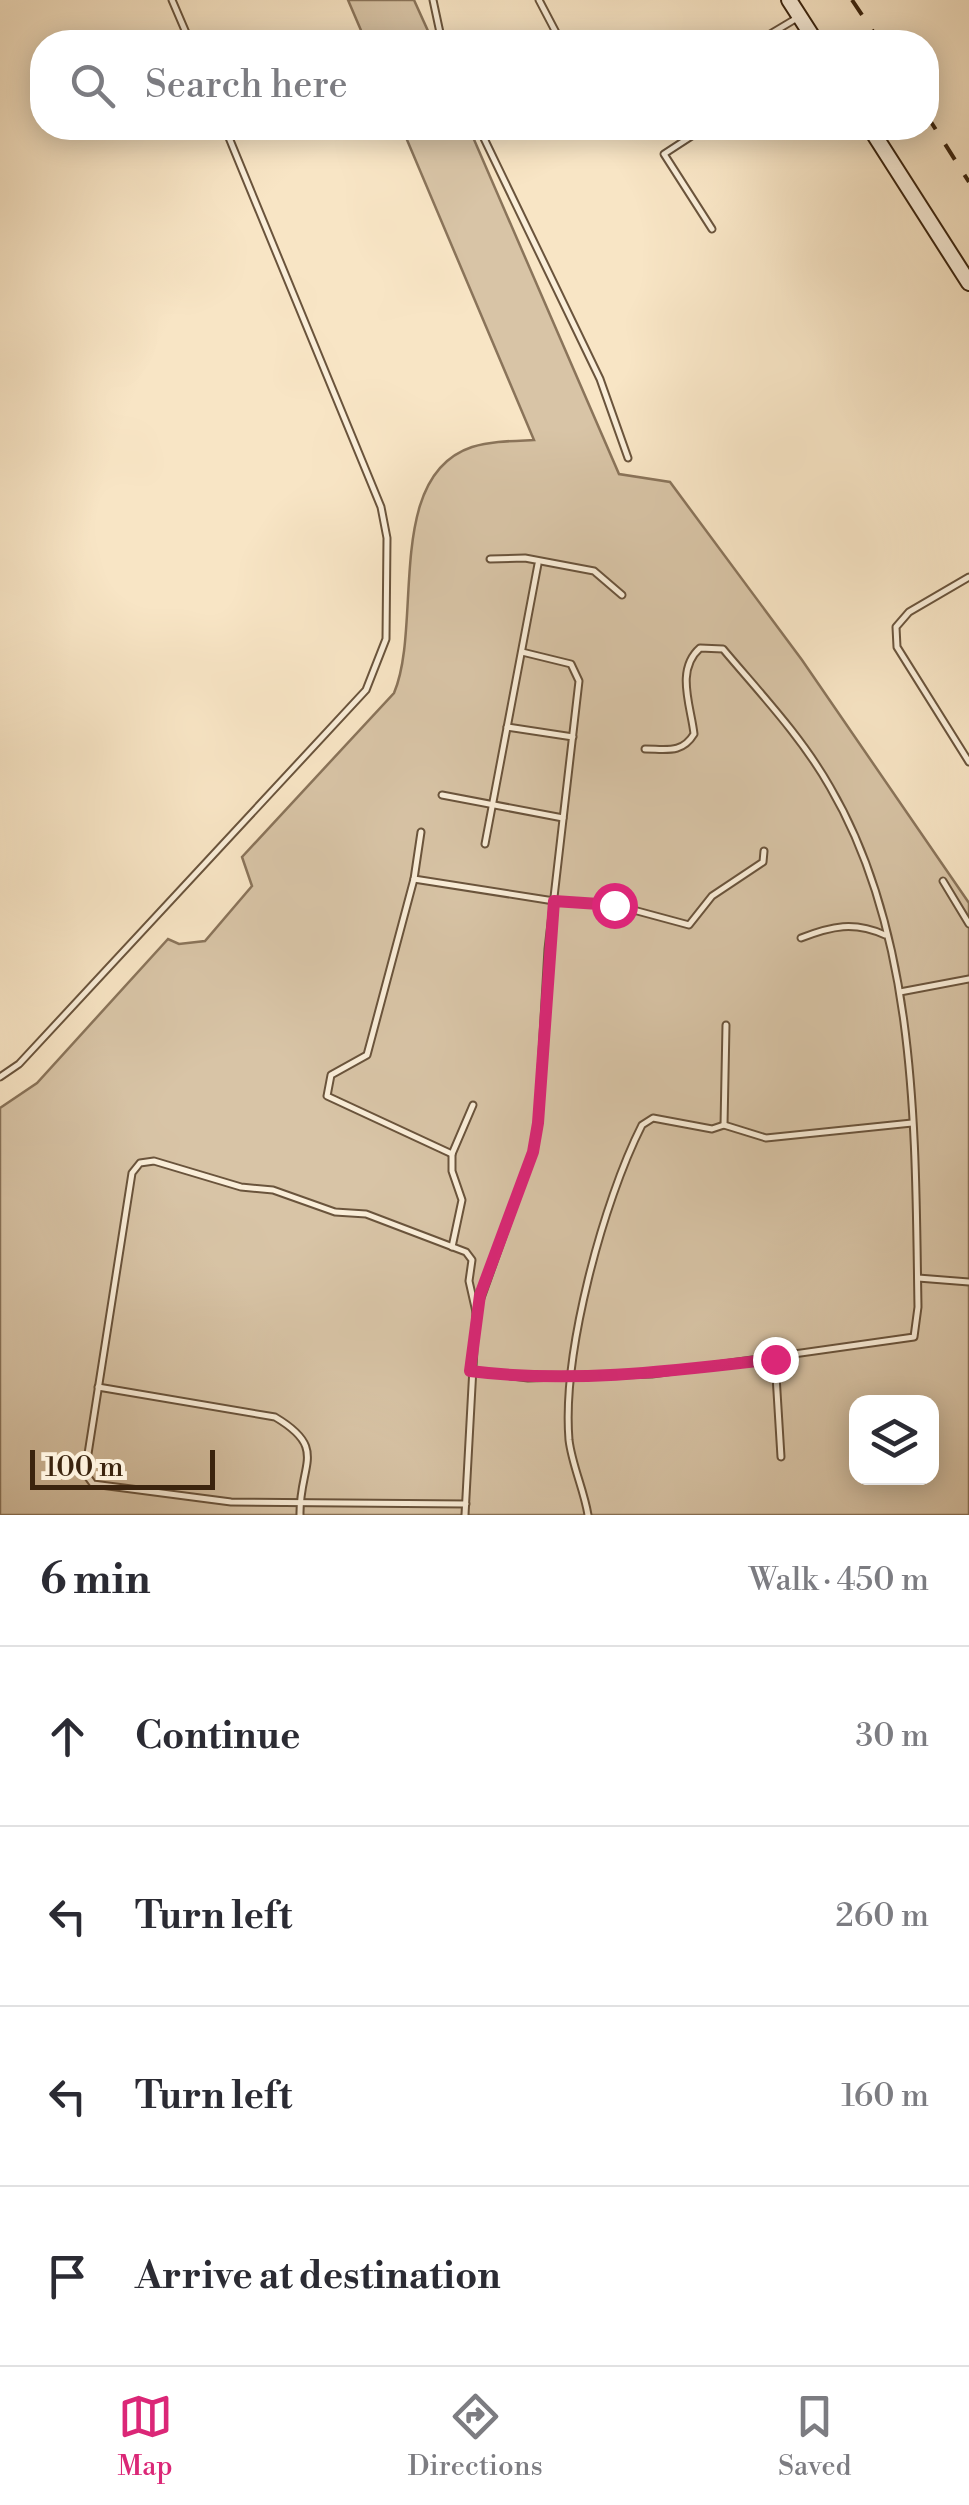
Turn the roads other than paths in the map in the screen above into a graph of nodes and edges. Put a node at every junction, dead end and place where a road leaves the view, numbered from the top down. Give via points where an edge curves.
1 (172, 0) edge
2 (433, 0) edge
3 (540, 0) edge
4 (790, 0) edge
5 (800, 16) junction
6 (185, 30) edge
7 (439, 30) edge
8 (555, 30) edge
9 (777, 30) edge
10 (809, 30) edge
11 (230, 140) edge
12 (485, 140) edge
13 (686, 140) edge
14 (878, 140) edge
15 (712, 229) dead end
16 (969, 284) edge
17 (628, 458) dead end
18 (490, 559) dead end
19 (538, 564) junction
20 (969, 577) edge
21 (622, 596) dead end
22 (522, 652) junction
23 (507, 727) junction
24 (573, 736) junction
25 (645, 749) dead end
26 (969, 762) edge
27 (442, 796) dead end
28 (492, 803) junction
29 (564, 818) junction
30 (421, 832) dead end
31 (485, 844) dead end
32 (764, 851) dead end
33 (414, 879) junction
34 (943, 881) dead end
35 (554, 901) junction
36 (969, 924) edge
37 (885, 936) junction
38 (801, 938) dead end
39 (969, 979) edge
40 (900, 992) junction
41 (726, 1025) dead end
42 (0, 1077) edge
43 (474, 1105) dead end
44 (912, 1123) junction
45 (724, 1125) junction
46 (452, 1154) junction
47 (452, 1247) junction
48 (918, 1278) junction
49 (969, 1282) edge
50 (476, 1312) junction
51 (775, 1359) junction
52 (470, 1371) junction
53 (570, 1377) junction
54 (98, 1387) junction
55 (781, 1457) dead end
56 (300, 1504) junction
57 (466, 1504) junction
58 (300, 1515) edge
59 (465, 1515) edge
60 (588, 1515) edge

1 - 6 lane
2 - 7 lane
3 - 8 lane
4 - 5 street
5 - 9 lane
5 - 10 street
11 - 42 lane via 380,507 387,538 386,639 366,690
12 - 17 lane via 600,379
13 - 15 lane via 664,154
14 - 16 street
18 - 19 lane
19 - 21 lane via 594,571
19 - 22 lane
20 - 26 lane via 909,612 896,628 897,647
22 - 23 lane
22 - 24 lane via 577,671
23 - 24 lane
23 - 28 lane
24 - 29 lane
25 - 37 lane via 680,750 688,744 694,734 686,701 688,663 700,648 723,649 797,735 832,790
27 - 28 lane
28 - 29 lane
28 - 31 lane
29 - 35 lane
30 - 33 lane
32 - 35 lane via 763,862 712,896 689,925 614,905
33 - 35 lane
33 - 46 lane via 368,1055 331,1075 327,1096
34 - 36 lane
35 - 50 lane via 533,1152
37 - 38 lane via 861,924
37 - 40 lane
39 - 40 lane
40 - 44 lane
41 - 45 lane
43 - 46 lane
44 - 45 lane via 766,1138
44 - 48 lane
45 - 53 lane via 712,1129 653,1118 642,1125 608,1200
46 - 47 lane via 462,1200
47 - 50 lane via 472,1260 468,1281
47 - 54 lane via 366,1214 335,1212 154,1161 140,1163 132,1173
48 - 49 lane
48 - 51 lane via 914,1337
50 - 52 lane
51 - 53 lane
51 - 55 lane
52 - 53 lane
52 - 57 lane
53 - 60 lane via 570,1443
54 - 56 lane via 284,1422 305,1436 308,1448
54 - 56 lane via 88,1481 185,1498
56 - 57 lane
56 - 58 lane
57 - 59 lane

